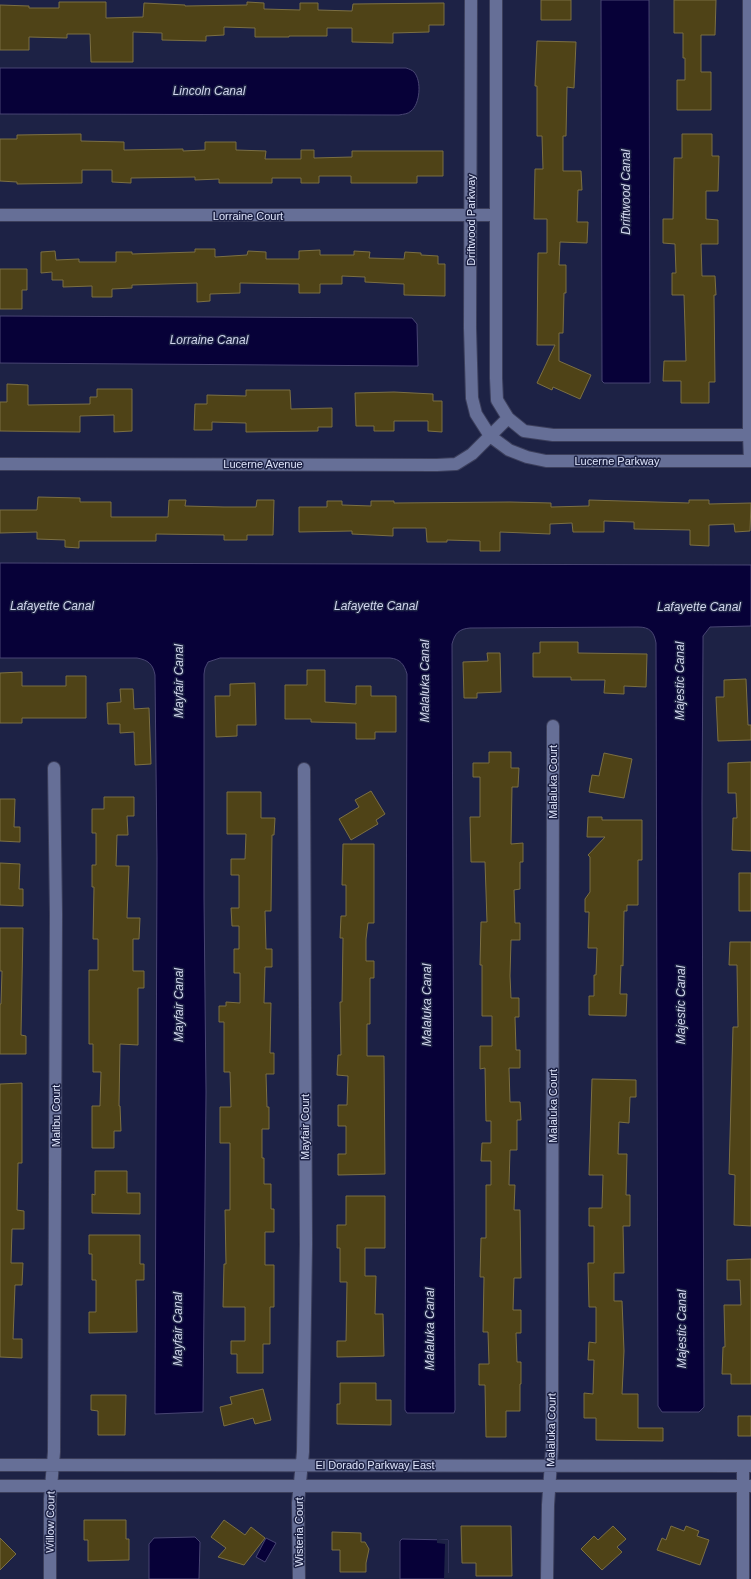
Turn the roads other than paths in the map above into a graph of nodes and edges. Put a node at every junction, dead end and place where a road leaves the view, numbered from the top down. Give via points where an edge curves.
1 (471, 0) edge
2 (496, 0) edge
3 (749, 0) edge
4 (0, 215) edge
5 (471, 215) junction
6 (496, 215) junction
7 (508, 418) junction
8 (750, 435) edge
9 (490, 436) junction
10 (751, 461) edge
11 (0, 464) edge
12 (553, 726) dead end
13 (54, 768) dead end
14 (304, 769) dead end
15 (0, 1465) edge
16 (53, 1465) junction
17 (302, 1465) junction
18 (551, 1465) junction
19 (747, 1466) edge
20 (300, 1485) junction
21 (0, 1486) edge
22 (51, 1486) junction
23 (549, 1486) junction
24 (747, 1486) edge
25 (50, 1579) edge
26 (299, 1579) edge
27 (547, 1579) edge
28 (743, 1579) edge

1 - 5 street, Driftwood Parkway
2 - 6 street
3 - 8 street
4 - 5 street, Lorraine Court
5 - 6 street, Lorraine Court
5 - 9 street, Driftwood Parkway via 472,398 476,414
6 - 7 street via 497,400
7 - 8 street via 524,431 553,436
7 - 9 street, Lucerne Avenue
8 - 10 street
9 - 10 street, Lucerne Parkway via 509,450 546,461
9 - 11 street, Lucerne Avenue via 472,454 456,464
12 - 18 street, Malaluka Court
13 - 16 street, Malibu Court via 56,930
14 - 17 street, Mayfair Court via 306,1244
15 - 16 street, El Dorado Parkway East
16 - 17 street, El Dorado Parkway East
16 - 22 street, Willow Court
17 - 18 street, El Dorado Parkway East
17 - 20 street, Mayfair Court
18 - 19 street, El Dorado Parkway East
18 - 23 street, Malaluka Court
19 - 24 street
20 - 22 street, El Dorado Parkway East
20 - 23 street, El Dorado Parkway East
20 - 26 street, Wisteria Court
21 - 22 street, El Dorado Parkway East
22 - 25 street, Willow Court
23 - 24 street, El Dorado Parkway East
23 - 27 street, Malaluka Court
24 - 28 street

